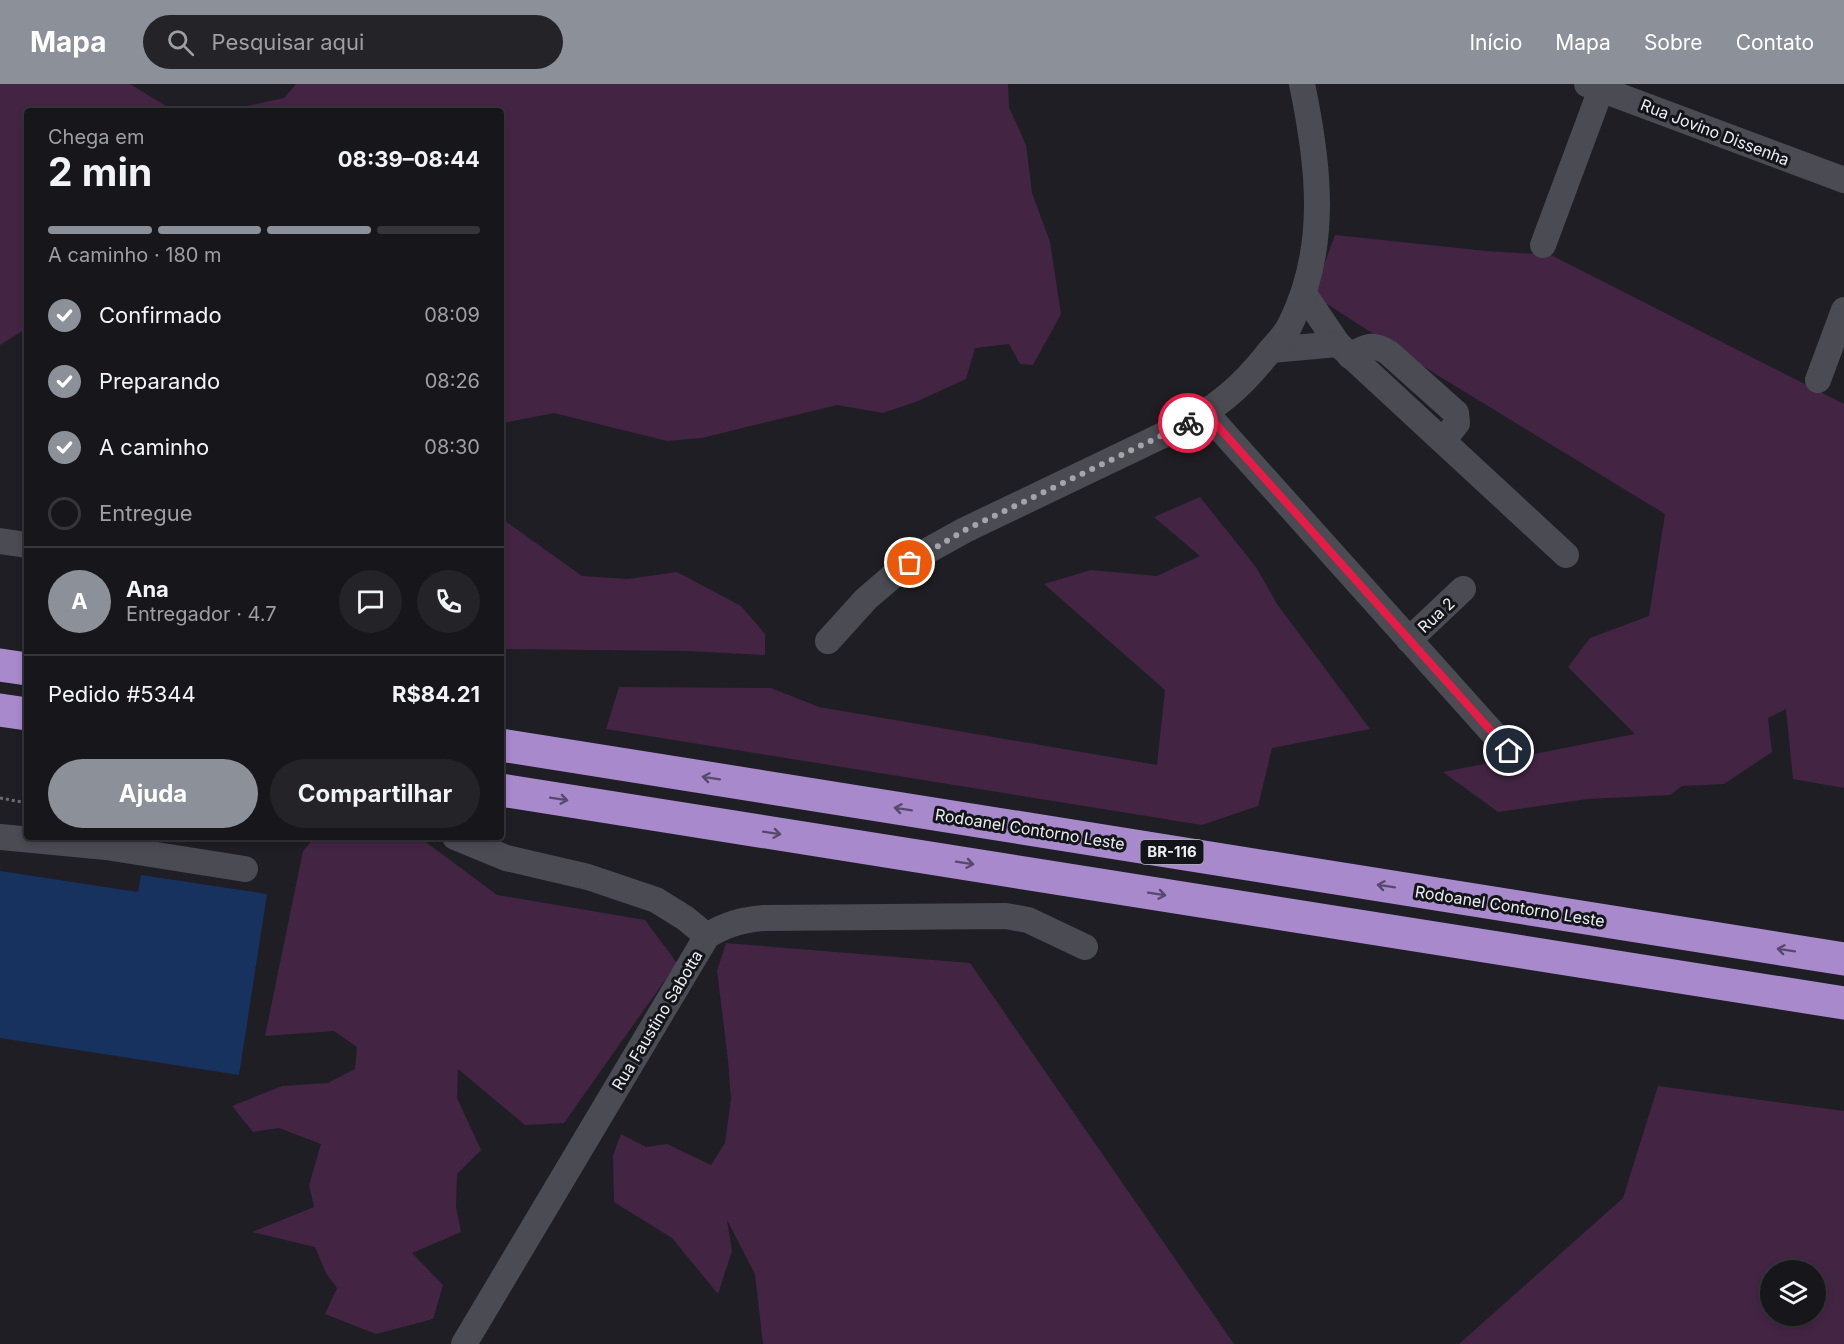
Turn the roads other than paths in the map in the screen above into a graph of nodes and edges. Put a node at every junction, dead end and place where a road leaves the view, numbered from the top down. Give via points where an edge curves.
1 (1302, 84) edge
2 (1597, 86) edge
3 (1844, 180) edge
4 (1543, 245) dead end
5 (1304, 294) junction
6 (1844, 310) edge
7 (1271, 350) junction
8 (1344, 350) junction
9 (1818, 380) dead end
10 (1206, 413) junction
11 (0, 541) edge
12 (24, 545) edge
13 (1566, 555) dead end
14 (1463, 590) dead end
15 (1409, 640) junction
16 (828, 641) dead end
17 (0, 665) edge
18 (24, 669) edge
19 (0, 710) edge
20 (24, 714) edge
21 (504, 745) edge
22 (1509, 751) dead end
23 (504, 790) edge
24 (0, 837) edge
25 (24, 839) edge
26 (32, 840) edge
27 (462, 840) edge
28 (245, 869) dead end
29 (707, 936) junction
30 (1085, 947) dead end
31 (1844, 959) edge
32 (1844, 1003) edge
33 (464, 1344) edge

1 - 5 street via 1317,182 1318,222 1314,260
2 - 3 street, Rua Jovino Dissenha
2 - 4 street
5 - 7 street via 1289,327
5 - 8 street
6 - 9 street
7 - 8 street
7 - 10 street via 1246,381
8 - 13 street
10 - 15 street
10 - 16 street via 927,551 866,599
11 - 12 street
14 - 15 street, Rua 2
15 - 22 street
17 - 18 highway
19 - 20 highway
31 -> 21 highway, Rodoanel Contorno Leste / BR-116
23 -> 32 highway
24 - 25 street
26 - 28 street via 106,847
27 - 29 street via 506,858 588,877 656,900
29 - 30 street, Rua Faustino Sabotta via 742,920 764,918 1006,916 1028,920
29 - 33 street, Rua Faustino Sabotta

